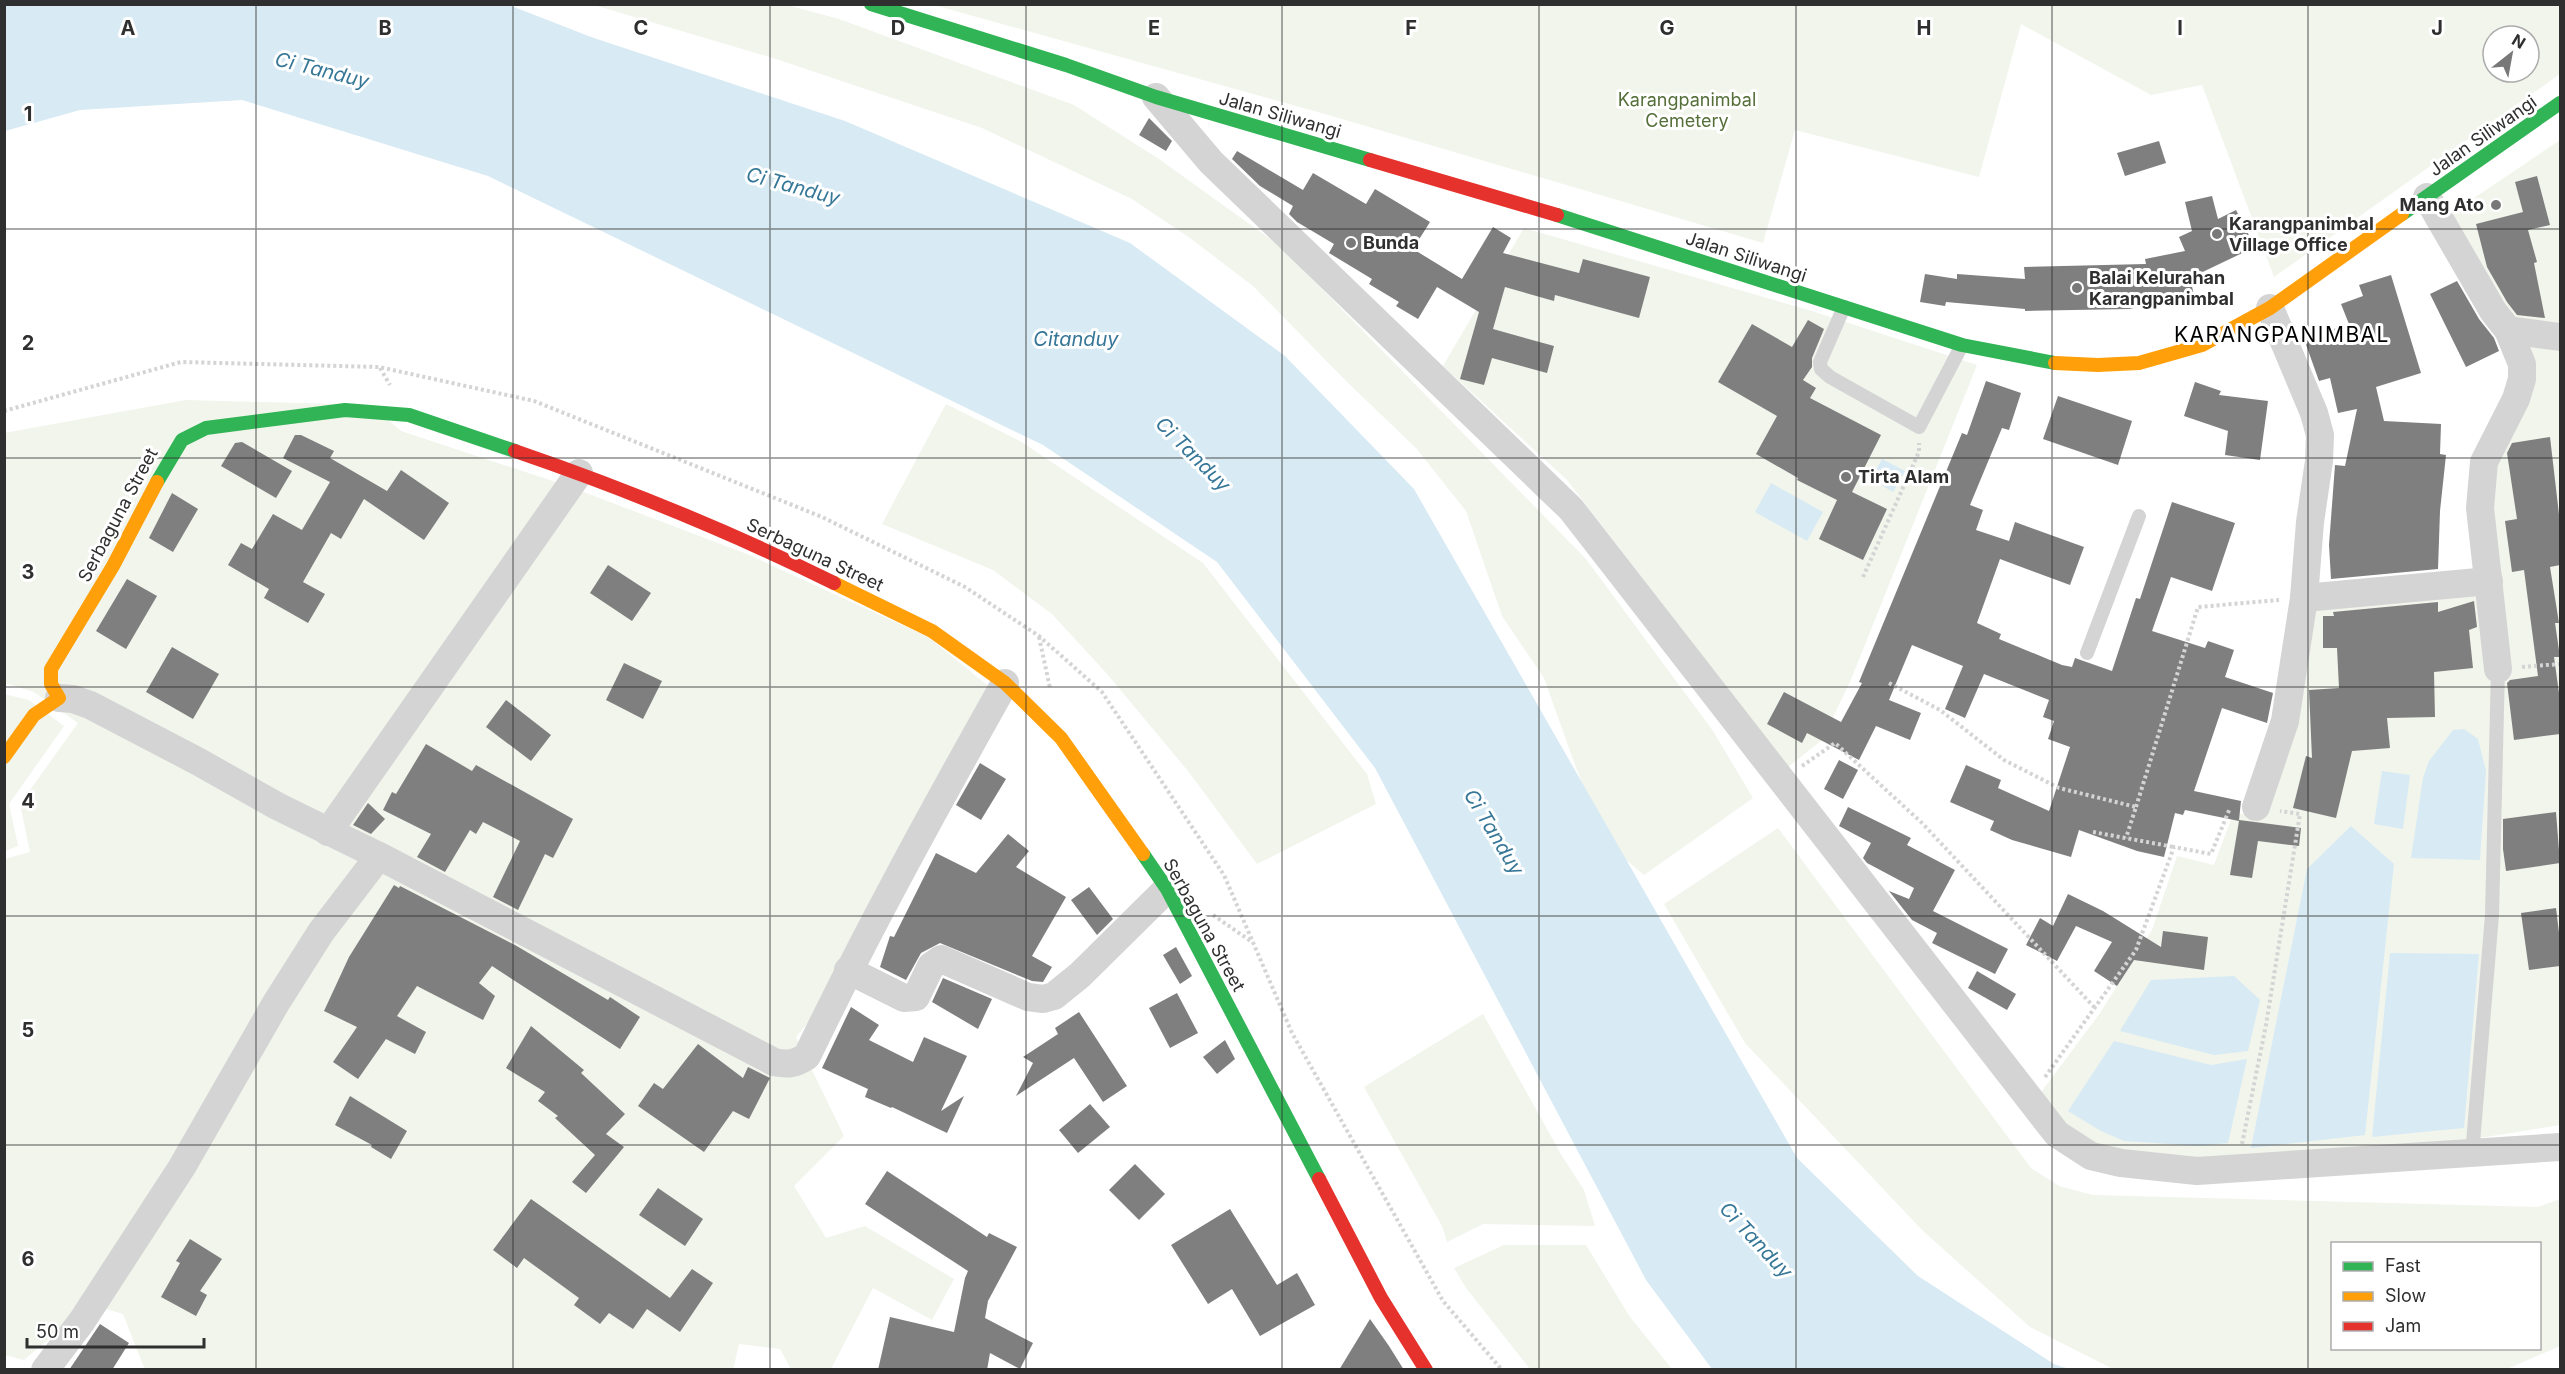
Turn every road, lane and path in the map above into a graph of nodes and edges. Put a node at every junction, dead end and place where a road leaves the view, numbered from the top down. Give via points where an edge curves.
1 (871, 4) edge
2 (1156, 97) junction
3 (2560, 103) edge
4 (2427, 197) junction
5 (1844, 307) junction
6 (2270, 308) junction
7 (2508, 330) junction
8 (2560, 338) edge
9 (1962, 345) junction
10 (4, 411) edge
11 (1919, 452) dead end
12 (579, 473) junction
13 (2139, 516) dead end
14 (1863, 577) dead end
15 (2489, 581) junction
16 (2304, 598) junction
17 (2087, 653) dead end
18 (2560, 664) edge
19 (2498, 669) junction
20 (1005, 683) junction
21 (1889, 683) dead end
22 (60, 698) junction
23 (4, 757) edge
24 (1782, 780) junction
25 (2136, 807) junction
26 (2256, 807) junction
27 (328, 832) junction
28 (2093, 832) dead end
29 (2126, 838) junction
30 (2175, 847) junction
31 (379, 856) junction
32 (1167, 889) junction
33 (848, 970) junction
34 (2095, 1008) junction
35 (2029, 1098) junction
36 (2560, 1147) edge
37 (2472, 1155) junction
38 (2237, 1168) junction
39 (45, 1370) edge
40 (1426, 1370) edge
41 (1502, 1370) edge

1 - 2 main road, Jalan Siliwangi
2 - 5 main road, Jalan Siliwangi via 1581,222
2 - 24 street via 1211,162 1558,494
3 - 4 main road, Jalan Siliwangi
4 - 6 main road, Jalan Siliwangi
4 - 7 street
5 - 9 main road, Jalan Siliwangi
5 - 9 lane via 1820,362 1821,369 1919,427
6 - 9 main road, Jalan Siliwangi via 2202,345 2139,363 2049,363
6 - 16 street via 2320,435
7 - 8 street
7 - 15 street via 2522,364 2522,378 2516,399 2484,462 2480,508
10 - 41 path via 181,362 379,368 534,401 822,517 965,587 1039,636 1102,693 1224,875 1292,1034 1443,1301
11 - 14 path
12 - 20 main road, Serbaguna Street via 766,549 932,631
12 - 22 main road, Serbaguna Street via 409,415 345,410 206,428 182,440 174,450 113,566 51,669 51,684
12 - 27 street
13 - 17 lane
15 - 16 street
15 - 19 street
16 - 25 path via 2198,607
16 - 26 street via 2285,721
18 - 19 path
19 - 37 lane via 2492,915
20 - 32 main road, Serbaguna Street via 1072,752
20 - 33 street
21 - 25 path via 1940,711 2004,760 2059,788
22 - 23 main road via 37,711
22 - 27 street via 90,705
24 - 34 path via 1835,743 1922,823
24 - 35 street
25 - 29 path
26 - 30 path via 2231,805 2211,854
26 - 38 path via 2300,814 2266,1025
27 - 31 street
28 - 29 path
29 - 30 path
30 - 34 path via 2136,950
31 - 33 street via 774,1062 795,1064 807,1056
31 - 39 street via 321,932 182,1167 82,1321
32 - 33 street via 1054,996 1028,997 941,959 931,966 916,997 904,998
32 - 40 main road, Serbaguna Street via 1381,1298
34 - 35 path
35 - 38 street via 2057,1134 2091,1156 2197,1171
36 - 37 street
37 - 38 street

